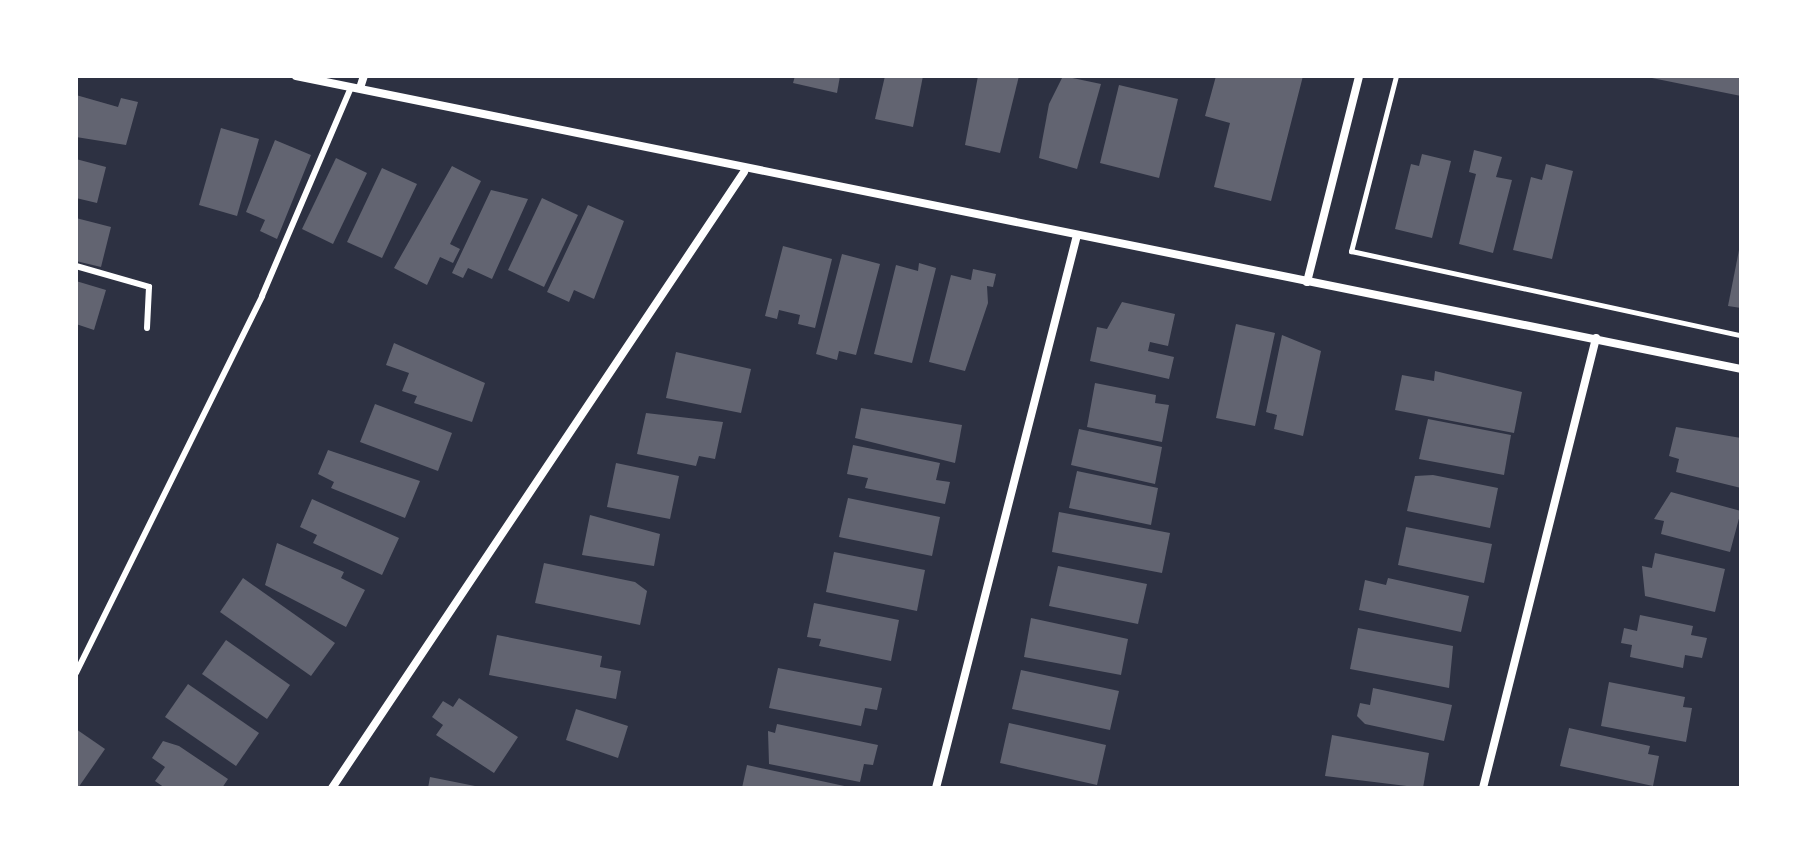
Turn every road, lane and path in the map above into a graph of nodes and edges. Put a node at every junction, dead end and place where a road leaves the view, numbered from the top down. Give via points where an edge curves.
1 (296, 76) edge
2 (364, 76) edge
3 (1359, 76) edge
4 (1396, 76) edge
5 (356, 88) junction
6 (744, 172) junction
7 (1076, 239) junction
8 (76, 266) edge
9 (1307, 282) junction
10 (147, 328) dead end
11 (1741, 335) edge
12 (1596, 338) junction
13 (1741, 369) edge
14 (76, 673) edge
15 (332, 788) edge
16 (936, 788) edge
17 (1483, 788) edge

1 - 5 street
2 - 5 street
3 - 9 street
4 - 11 path via 1351,251
5 - 6 street
5 - 14 lane via 262,296
6 - 7 street
6 - 15 street
7 - 9 street
7 - 16 street
8 - 10 lane via 149,287
9 - 12 street
12 - 13 street
12 - 17 street

